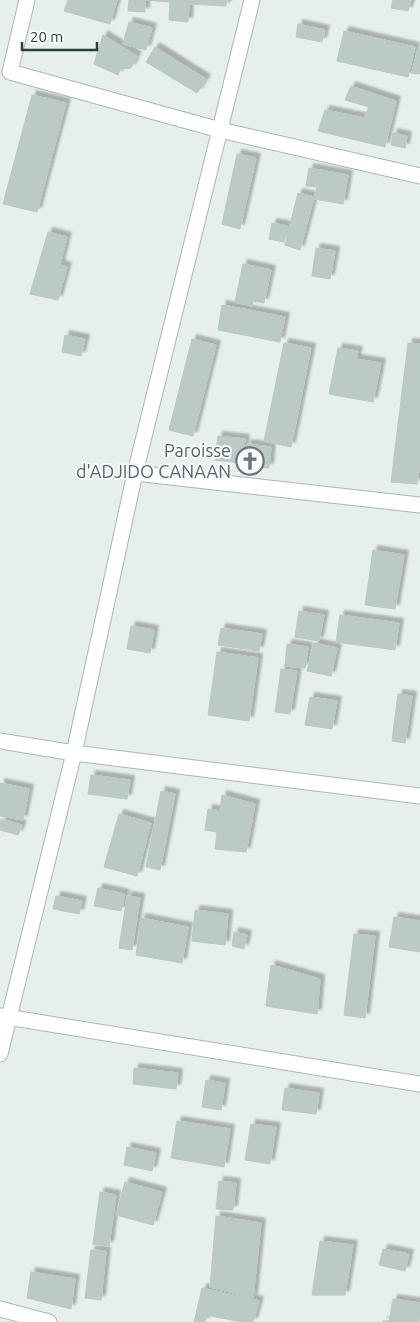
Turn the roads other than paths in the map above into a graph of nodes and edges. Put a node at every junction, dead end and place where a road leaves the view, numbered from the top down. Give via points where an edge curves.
1 (27, 0) edge
2 (252, 0) edge
3 (220, 130) junction
4 (420, 176) edge
5 (135, 473) junction
6 (420, 505) edge
7 (0, 741) edge
8 (74, 753) junction
9 (420, 796) edge
10 (4, 1016) edge
11 (0, 1054) edge
12 (420, 1084) edge
13 (0, 1309) edge
14 (49, 1322) edge

1 - 3 street via 10,72
2 - 3 street
3 - 4 street
3 - 5 street
5 - 6 street
5 - 8 street
7 - 8 street
8 - 9 street
8 - 10 street
10 - 11 street
10 - 12 street
13 - 14 street

